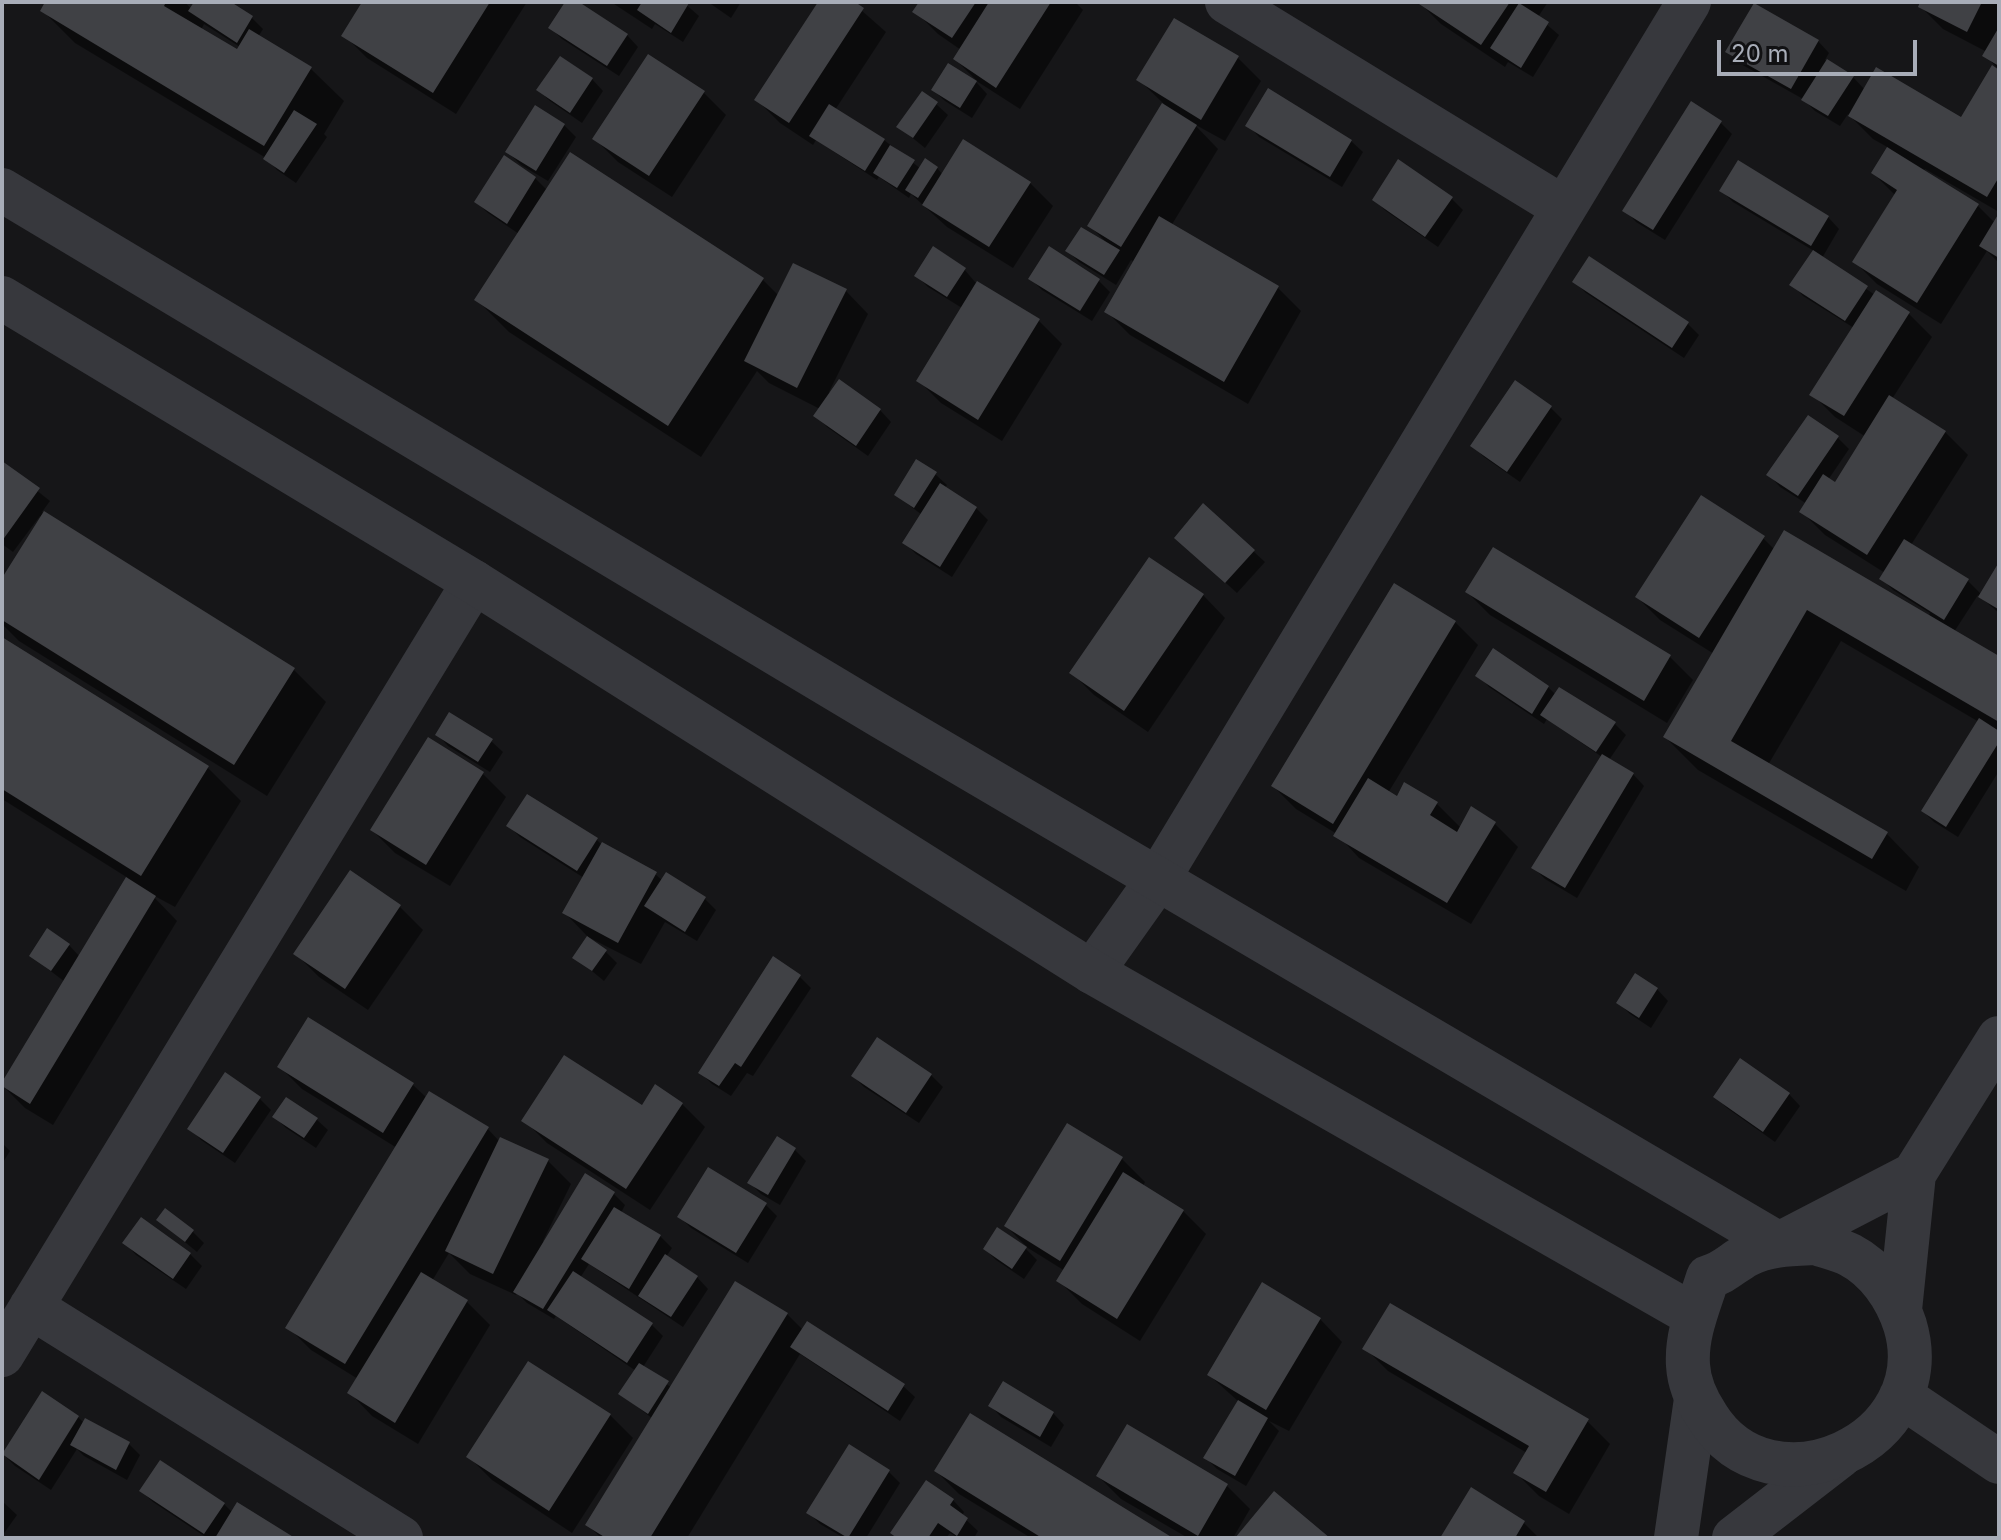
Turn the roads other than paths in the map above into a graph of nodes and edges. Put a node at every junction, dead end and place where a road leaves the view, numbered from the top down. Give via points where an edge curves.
1 (1227, 2) edge
2 (1689, 2) edge
3 (2, 190) edge
4 (1564, 208) junction
5 (2, 298) edge
6 (474, 582) junction
7 (1158, 879) junction
8 (1092, 972) junction
9 (1999, 1038) edge
10 (1914, 1174) junction
11 (1779, 1244) junction
12 (31, 1307) junction
13 (1900, 1310) junction
14 (1695, 1316) junction
15 (2, 1355) edge
16 (1901, 1396) junction
17 (1696, 1399) junction
18 (1840, 1456) junction
19 (1998, 1460) edge
20 (401, 1538) edge
21 (1676, 1538) edge
22 (1734, 1538) edge

1 - 4 street
2 - 4 street
3 - 7 street
4 - 7 street
5 - 6 street
6 - 8 street
6 - 12 street
7 - 8 street
7 - 11 street
8 - 14 street
9 - 10 street
10 - 11 street
10 - 13 street
11 - 13 street via 1816,1243 1851,1255 1881,1279
11 - 14 street via 1708,1277
12 - 15 street
12 - 20 street
13 - 16 street via 1909,1338
14 - 17 street via 1688,1367
16 - 18 street via 1866,1442
16 - 19 street
17 - 18 street via 1714,1428 1741,1450 1773,1462 1807,1465
17 - 21 street
18 - 22 street

